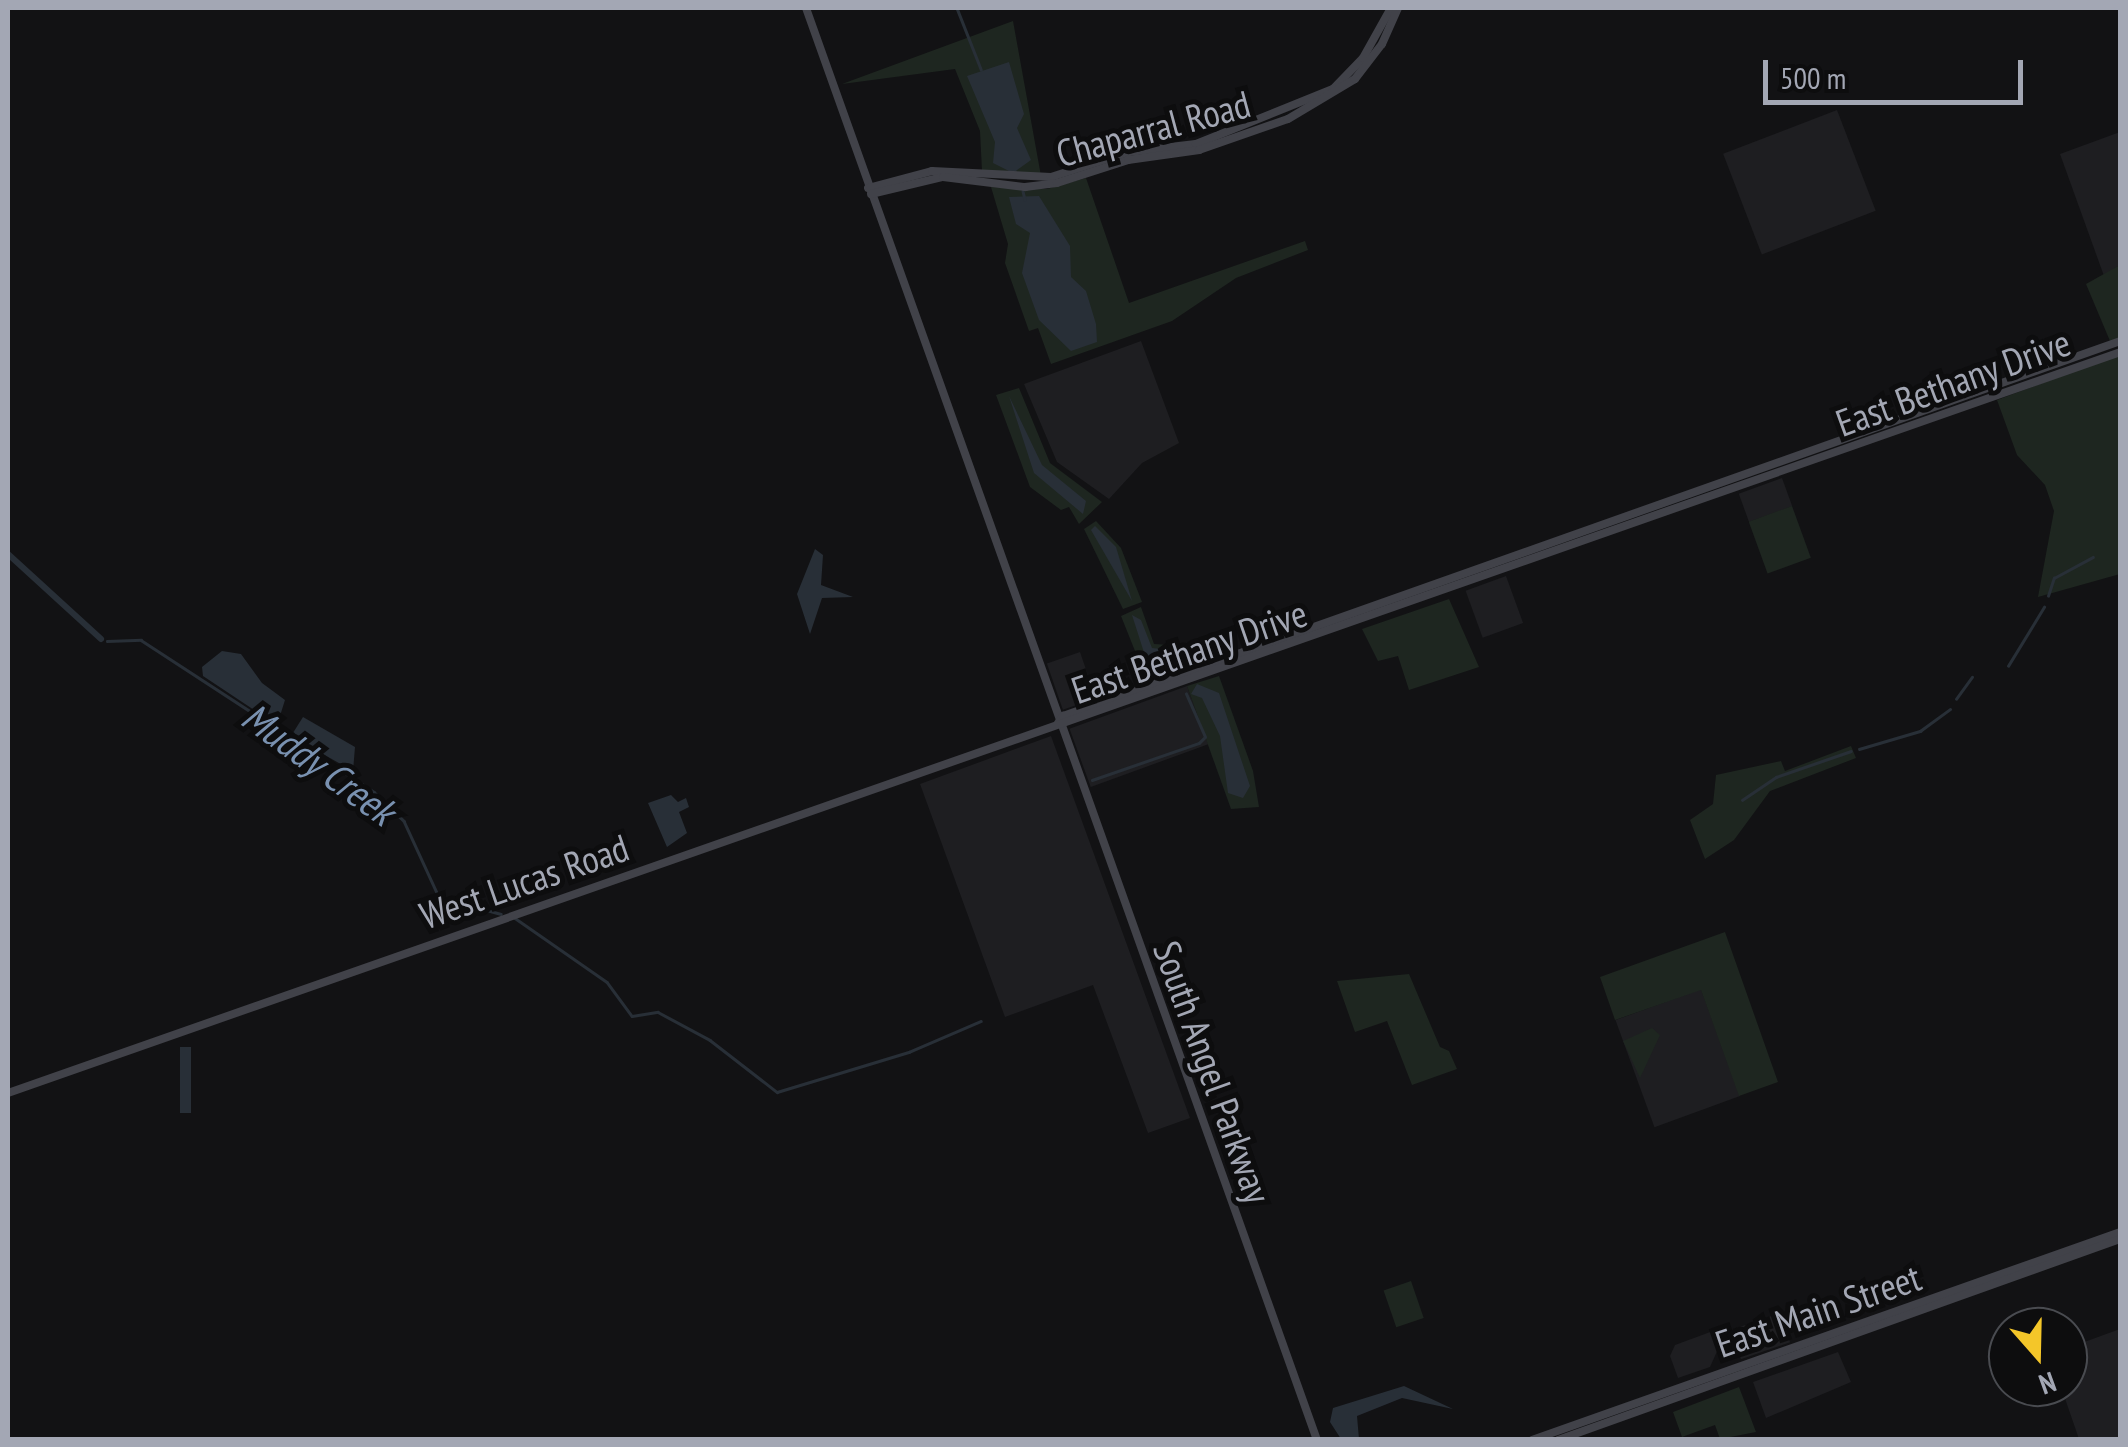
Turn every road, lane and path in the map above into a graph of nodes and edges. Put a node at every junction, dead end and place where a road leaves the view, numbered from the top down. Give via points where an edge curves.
1 (806, 8) edge
2 (1391, 8) edge
3 (1398, 8) edge
4 (977, 176) junction
5 (869, 191) junction
6 (2120, 341) edge
7 (2120, 352) edge
8 (2064, 366) junction
9 (1058, 723) junction
10 (8, 1093) edge
11 (2120, 1232) edge
12 (2098, 1240) junction
13 (2120, 1240) edge
14 (2062, 1262) junction
15 (1859, 1330) junction
16 (1814, 1345) junction
17 (1317, 1440) edge
18 (1532, 1440) edge
19 (1558, 1440) edge

1 - 5 main road, South Angel Parkway
2 - 4 main road, Chaparral Road via 1356,67 1302,106 1196,144 1129,152 1051,177
3 - 4 main road, Chaparral Road via 1355,79 1288,119 1198,150 1128,160 1056,183 1025,186
4 - 5 main road, Chaparral Road via 914,173
5 - 9 main road, South Angel Parkway
6 - 8 main road, East Bethany Drive
7 - 8 main road, East Bethany Drive
8 - 9 main road, East Bethany Drive
9 - 10 main road, West Lucas Road
9 - 17 main road, South Angel Parkway
11 - 12 main road, East Main Street
12 - 14 main road
12 - 15 main road, East Main Street
13 - 14 main road, East Main Street
14 - 15 main road, East Main Street
15 - 16 main road, East Main Street
16 - 18 main road, East Main Street
16 - 19 main road, East Main Street

